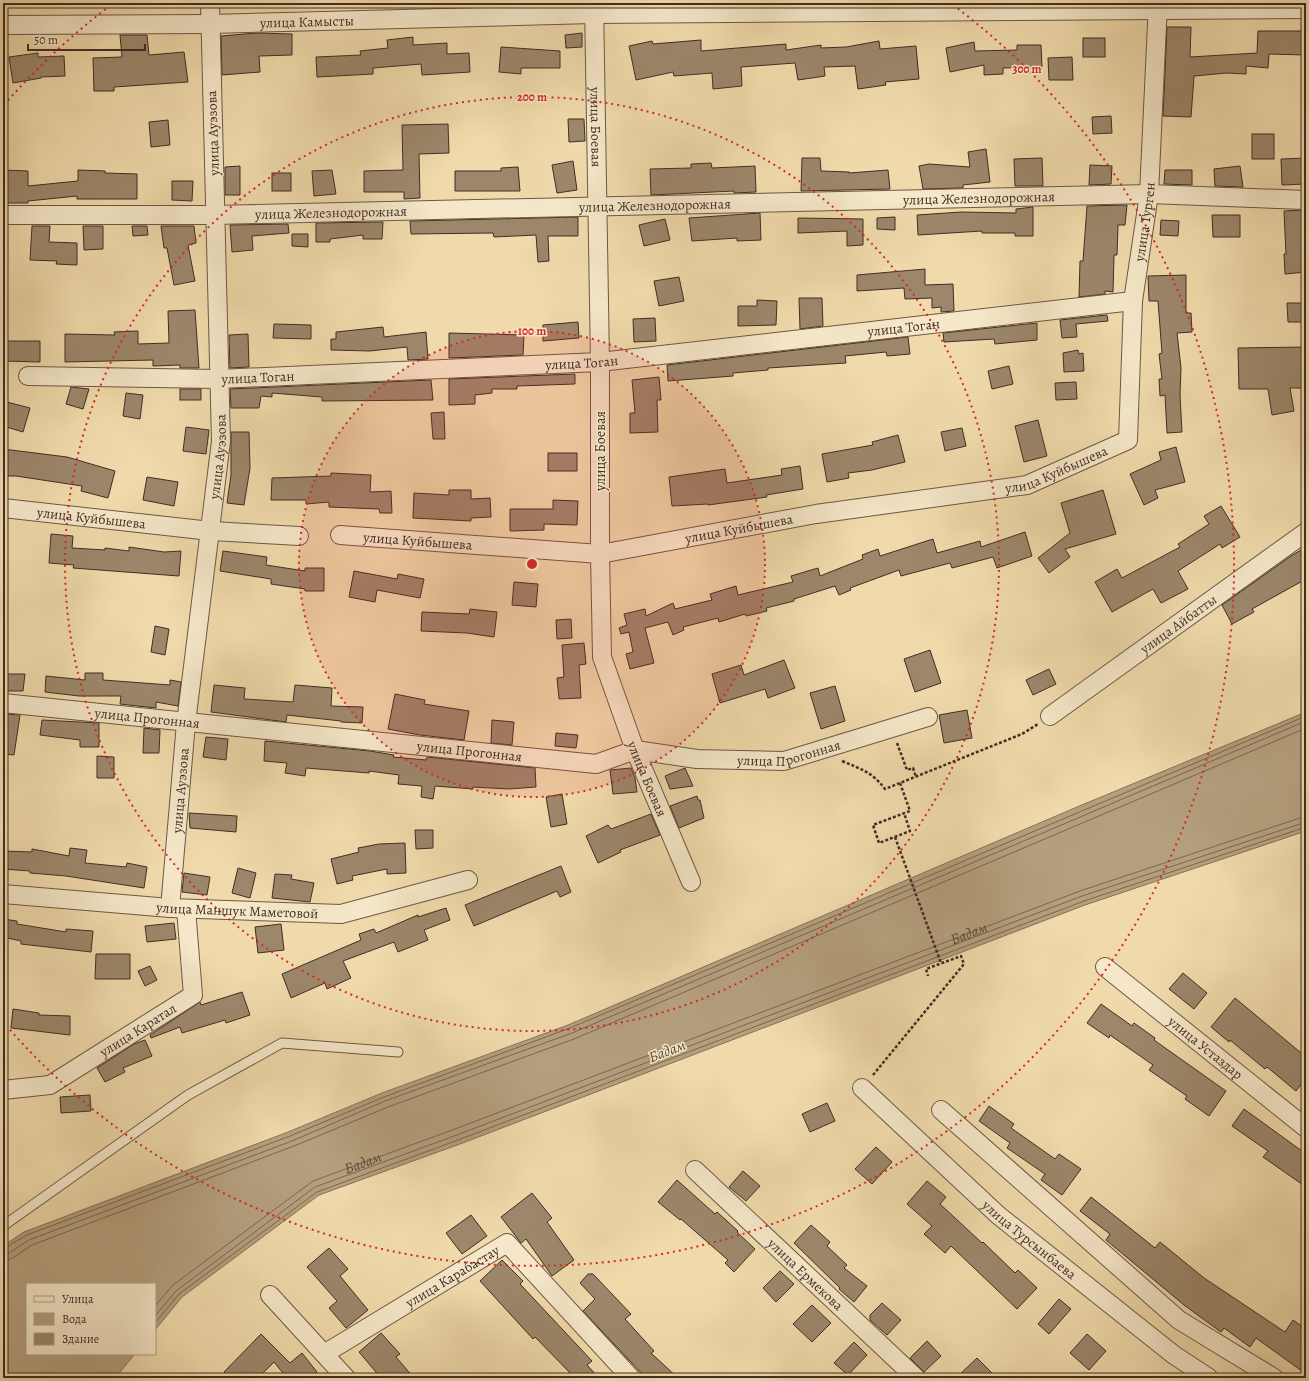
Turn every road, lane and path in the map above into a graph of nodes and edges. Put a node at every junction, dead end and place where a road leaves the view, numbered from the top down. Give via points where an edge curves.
1 (210, 3) edge
2 (1158, 7) edge
3 (594, 9) edge
4 (1306, 9) edge
5 (210, 24) junction
6 (3, 25) edge
7 (1149, 194) junction
8 (1306, 200) edge
9 (597, 208) junction
10 (3, 215) edge
11 (215, 215) junction
12 (1133, 301) junction
13 (600, 362) junction
14 (28, 376) dead end
15 (218, 378) junction
16 (1128, 440) joint
17 (3, 508) edge
18 (211, 531) junction
19 (1306, 532) edge
20 (340, 535) dead end
21 (299, 536) dead end
22 (600, 554) junction
23 (3, 703) edge
24 (1050, 716) joint
25 (928, 717) dead end
26 (186, 723) junction
27 (891, 728) junction
28 (635, 750) junction
29 (822, 750) junction
30 (916, 777) junction
31 (900, 783) junction
32 (904, 814) junction
33 (895, 837) junction
34 (468, 880) dead end
35 (691, 882) dead end
36 (3, 894) edge
37 (178, 908) junction
38 (941, 963) junction
39 (1105, 967) dead end
40 (928, 976) dead end
41 (398, 1052) dead end
42 (862, 1088) joint
43 (3, 1090) edge
44 (941, 1110) dead end
45 (1306, 1128) edge
46 (695, 1170) dead end
47 (3, 1226) edge
48 (270, 1295) dead end
49 (324, 1354) junction
50 (346, 1378) edge
51 (630, 1378) edge
52 (916, 1378) edge
53 (1209, 1378) edge
54 (1274, 1378) edge

1 - 5 street, улица Ауэзова
2 - 3 street, улица Камысты
2 - 4 street, улица Камысты
2 - 7 street, улица Турген
3 - 5 street, улица Камысты
3 - 9 street, улица Боевая
5 - 6 street, улица Камысты
5 - 11 street, улица Ауэзова
7 - 8 street, улица Железнодорожная
7 - 9 street, улица Железнодорожная
7 - 12 street, улица Турген
9 - 11 street, улица Железнодорожная
9 - 13 street, улица Боевая
10 - 11 street, улица Железнодорожная
11 - 15 street, улица Ауэзова
12 - 13 street, улица Тоган
12 - 16 street, улица Турген
13 - 15 street, улица Тоган
13 - 22 street, улица Боевая
14 - 15 street, улица Тоган
15 - 18 street, улица Ауэзова via 221,441
16 - 22 street, улица Куйбышева via 1027,485 816,514
17 - 18 street, улица Куйбышева
18 - 21 street, улица Куйбышева
18 - 26 street, улица Ауэзова
19 - 24 street, улица Айбатты
20 - 22 street, улица Куйбышева
22 - 28 street, улица Боевая via 602,657
23 - 26 street, улица Прогонная
24 - 30 path via 1022,734
25 - 27 street, улица Прогонная
26 - 28 street, улица Прогонная via 596,764
26 - 37 street, улица Ауэзова
27 - 29 street, улица Прогонная
27 - 30 path via 907,770 913,768
28 - 29 street, улица Прогонная via 697,759 784,762
28 - 35 street, улица Боевая
29 - 31 path via 828,756 871,774 885,789
30 - 31 path
31 - 32 path via 910,811
32 - 33 path via 910,831
32 - 33 path via 873,825 879,843
33 - 38 path
34 - 37 street, улица Маншук Маметовой via 341,914
36 - 37 street, улица Маншук Маметовой
37 - 43 street, улица Каратал via 193,995 50,1085
38 - 40 path via 926,969
38 - 42 path via 961,956 964,964
39 - 45 street, улица Устаздар
41 - 47 lane via 282,1043 188,1095
42 - 53 street, улица Турсынбаева via 998,1215 1174,1355
44 - 54 street via 1179,1320
46 - 52 street, улица Ермекова
48 - 49 street
49 - 50 street
49 - 51 street, улица Карабастау via 507,1243

